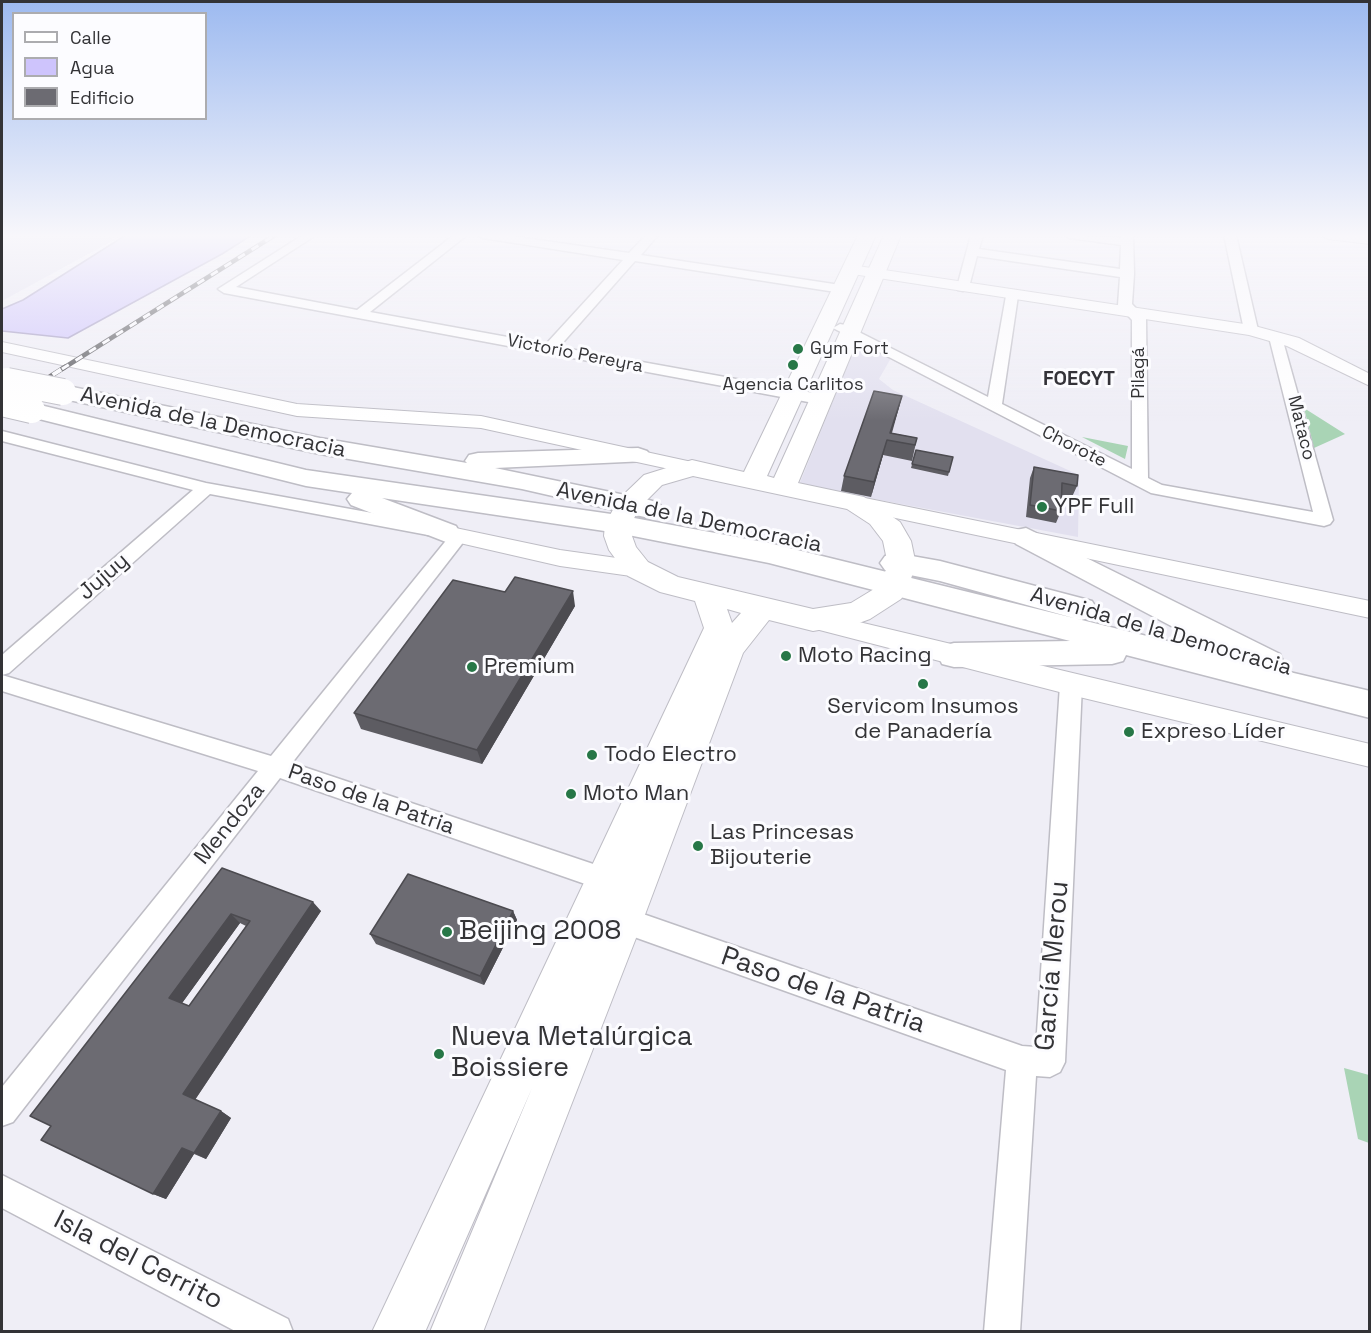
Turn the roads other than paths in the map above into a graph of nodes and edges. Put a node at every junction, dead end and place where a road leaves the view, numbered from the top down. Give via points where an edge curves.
1 (271, 297) edge
2 (381, 297) edge
3 (597, 297) edge
4 (849, 297) edge
5 (852, 297) edge
6 (1012, 297) edge
7 (1021, 297) edge
8 (1126, 297) edge
9 (1244, 297) edge
10 (1131, 312) junction
11 (361, 313) junction
12 (844, 329) junction
13 (1251, 330) junction
14 (1276, 337) junction
15 (2, 347) edge
16 (549, 350) junction
17 (1370, 381) edge
18 (3, 388) edge
19 (807, 397) junction
20 (994, 406) junction
21 (792, 429) junction
22 (5, 440) edge
23 (638, 456) junction
24 (429, 465) junction
25 (692, 468) junction
26 (758, 471) junction
27 (306, 478) junction
28 (786, 479) junction
29 (1140, 480) junction
30 (206, 488) junction
31 (855, 503) junction
32 (623, 514) junction
33 (1324, 520) joint
34 (453, 534) junction
35 (1026, 537) junction
36 (638, 569) junction
37 (898, 574) junction
38 (707, 595) junction
39 (761, 609) junction
40 (1370, 610) edge
41 (813, 620) junction
42 (1153, 652) junction
43 (954, 655) junction
44 (1268, 663) junction
45 (2, 667) edge
46 (2, 683) edge
47 (1071, 685) junction
48 (1370, 687) edge
49 (1370, 705) edge
50 (1370, 756) edge
51 (275, 768) junction
52 (621, 896) junction
53 (1022, 1061) junction
54 (2, 1112) edge
55 (2, 1191) edge
56 (275, 1332) edge
57 (398, 1332) edge
58 (456, 1332) edge
59 (1002, 1332) edge

1 - 11 street, Victorio Pereyra
2 - 11 street
3 - 16 street
4 - 19 main road
5 - 12 main road
6 - 20 street
7 - 10 street
8 - 10 street, Pilagá via 1125,305
9 - 13 street
10 - 13 street
10 - 29 street, Pilagá via 1139,319
11 - 16 street, Victorio Pereyra
12 - 19 main road
12 - 20 street, Chorote
13 - 14 street
14 - 17 street
14 - 33 street, Mataco
15 - 23 street, Avenida de la Democracia via 297,410 481,422
16 - 19 street, Victorio Pereyra
18 - 24 highway, Avenida de la Democracia, bridge via 63,392
18 - 27 highway, Avenida de la Democracia, bridge via 32,410
19 - 21 main road
19 - 26 main road
19 - 28 main road
20 - 29 street, Chorote
21 - 26 main road
21 - 28 main road
22 - 30 street
23 - 24 highway
23 - 25 street, Avenida de la Democracia
24 - 32 highway, Avenida de la Democracia
25 - 26 main road, Avenida de la Democracia
25 - 32 main road via 653,480 639,491
26 - 28 main road, Avenida de la Democracia
27 - 32 highway, Avenida de la Democracia
27 - 34 highway
28 - 31 main road, Avenida de la Democracia
29 - 33 street, Chorote via 1157,489
30 - 34 street
30 - 45 street, Jujuy
31 - 35 street, Avenida de la Democracia
31 - 37 main road via 890,528 897,541
32 - 36 main road via 622,550
32 - 37 highway, Avenida de la Democracia via 769,553
34 - 36 street via 560,558
34 - 51 street, Mendoza
35 - 40 street, Avenida de la Democracia
35 - 44 highway
36 - 38 main road via 670,585
37 - 41 main road via 891,592 859,612
37 - 42 highway, Avenida de la Democracia
37 - 44 highway, Avenida de la Democracia via 994,585
38 - 39 main road
38 - 52 main road via 719,628
39 - 41 main road
39 - 52 main road via 729,648
41 - 43 street
42 - 43 highway
42 - 49 highway, Avenida de la Democracia
43 - 47 street
44 - 48 highway, Avenida de la Democracia
46 - 51 street, Paso de la Patria
47 - 50 street
47 - 53 street, García Merou via 1050,1062
51 - 52 street, Paso de la Patria
51 - 54 street, Mendoza
52 - 53 street, Paso de la Patria
52 - 57 main road
52 - 58 main road
53 - 59 street, García Merou
55 - 56 street, Isla del Cerrito

